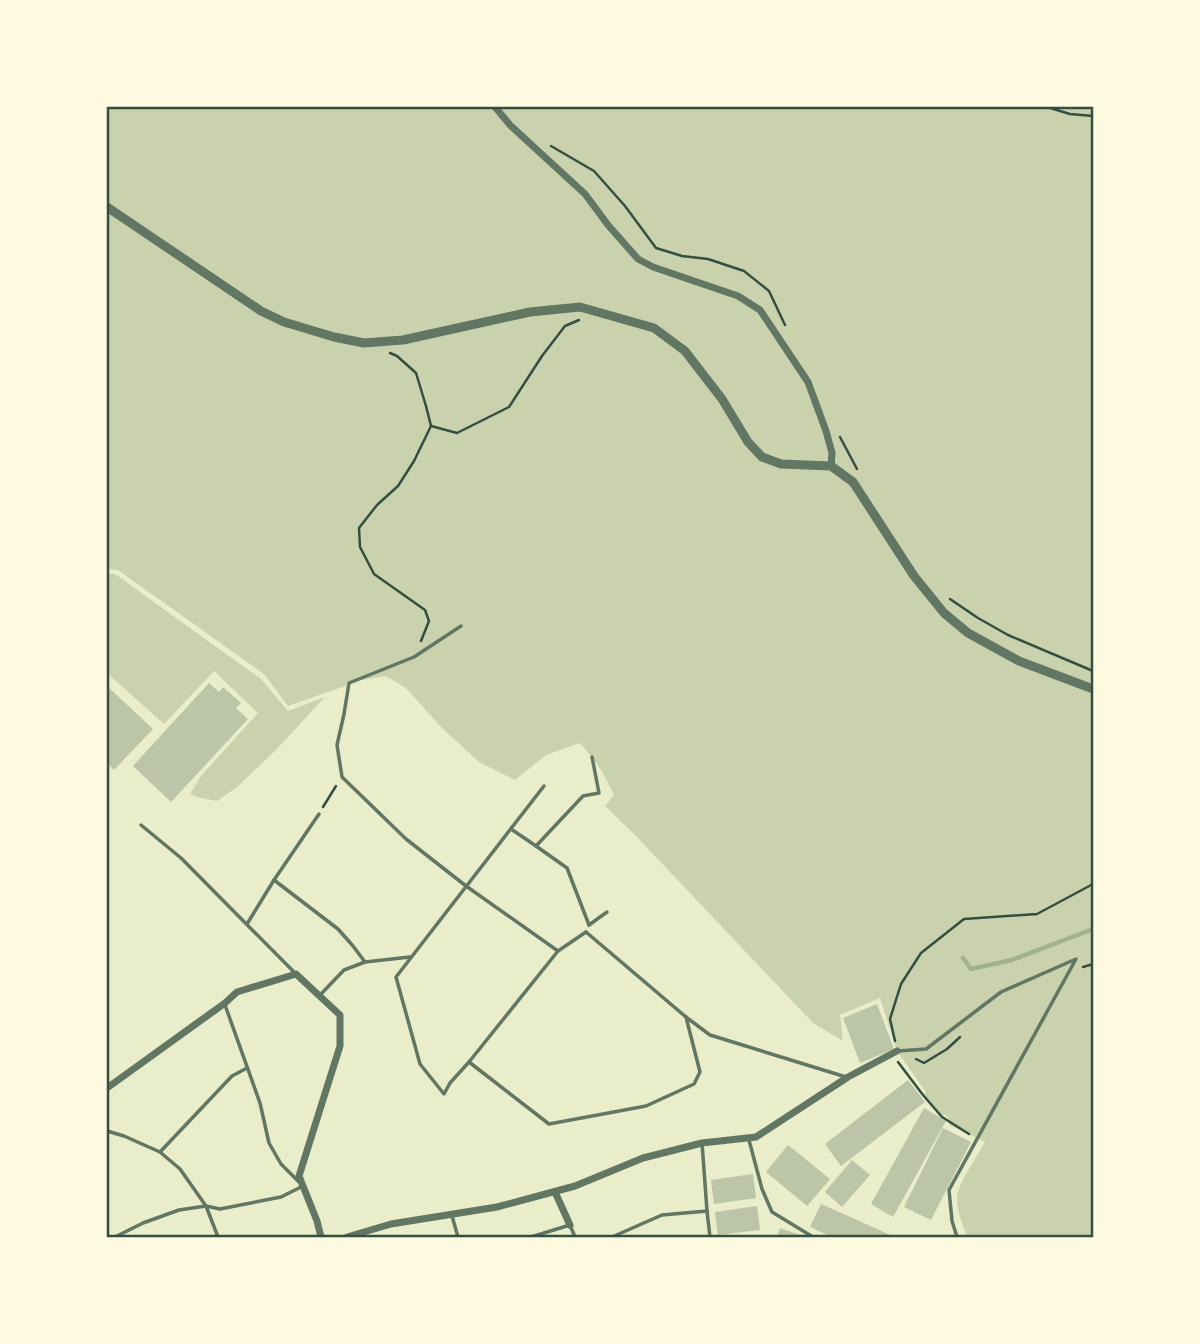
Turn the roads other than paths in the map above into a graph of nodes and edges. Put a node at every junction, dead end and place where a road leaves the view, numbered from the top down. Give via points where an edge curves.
1 (495, 107) edge
2 (107, 207) edge
3 (831, 466) junction
4 (461, 626) dead end
5 (1093, 689) edge
6 (592, 757) dead end
7 (544, 786) dead end
8 (319, 814) road end
9 (141, 825) dead end
10 (511, 829) junction
11 (536, 846) junction
12 (274, 880) junction
13 (466, 886) junction
14 (607, 912) dead end
15 (247, 924) junction
16 (589, 925) junction
17 (586, 932) junction
18 (558, 951) junction
19 (411, 957) junction
20 (365, 962) junction
21 (296, 974) junction
22 (320, 995) junction
23 (225, 1003) junction
24 (686, 1017) junction
25 (895, 1053) joint
26 (469, 1062) junction
27 (247, 1069) junction
28 (848, 1077) junction
29 (107, 1088) edge
30 (107, 1131) edge
31 (748, 1138) junction
32 (702, 1143) junction
33 (160, 1152) junction
34 (303, 1186) junction
35 (555, 1192) junction
36 (206, 1206) junction
37 (707, 1211) junction
38 (451, 1214) junction
39 (570, 1225) junction
40 (114, 1237) edge
41 (218, 1237) edge
42 (321, 1237) edge
43 (347, 1237) edge
44 (458, 1237) edge
45 (531, 1237) edge
46 (575, 1237) edge
47 (612, 1237) edge
48 (710, 1237) edge
49 (813, 1237) edge
50 (957, 1237) edge

1 - 3 street via 585,194 638,259 738,296 760,310 808,382 827,431
2 - 3 street via 261,311 334,337 387,342 530,312 580,307 654,328 685,351 762,457 781,464
3 - 5 street via 853,482 914,576 968,634 1019,661
4 - 13 lane via 414,657 349,683 337,745 342,777 405,839
6 - 11 lane via 599,793 583,796
7 - 10 lane
8 - 12 lane
9 - 15 lane
10 - 11 lane
10 - 13 lane
11 - 16 lane via 566,868
12 - 15 lane
12 - 20 lane via 338,929
13 - 18 lane
13 - 19 lane
14 - 16 lane
15 - 21 lane
16 - 17 lane
17 - 18 lane
17 - 24 lane
18 - 26 lane
19 - 20 lane
19 - 26 lane via 396,977 420,1064 444,1094
20 - 22 lane via 344,970
21 - 22 street
21 - 23 street via 237,992
22 - 34 street via 340,1015 340,1046 299,1176
23 - 27 lane
23 - 29 street
24 - 26 lane via 700,1072 694,1084 646,1107 549,1124
24 - 28 lane via 710,1035
25 - 28 street
25 - 50 lane via 926,1049 1001,992 1076,959 949,1190
27 - 33 lane via 232,1076
27 - 34 lane via 269,1143 281,1164
28 - 31 street
30 - 33 lane
31 - 32 street
31 - 49 lane via 772,1212
32 - 35 street via 643,1158
32 - 37 lane
33 - 36 lane via 180,1169
34 - 36 lane via 281,1197 220,1209
34 - 42 street
35 - 38 street
35 - 39 street
36 - 40 lane via 179,1210
36 - 41 lane
37 - 47 lane via 662,1215
37 - 48 lane
38 - 43 street
38 - 44 lane
39 - 45 lane
39 - 46 lane

